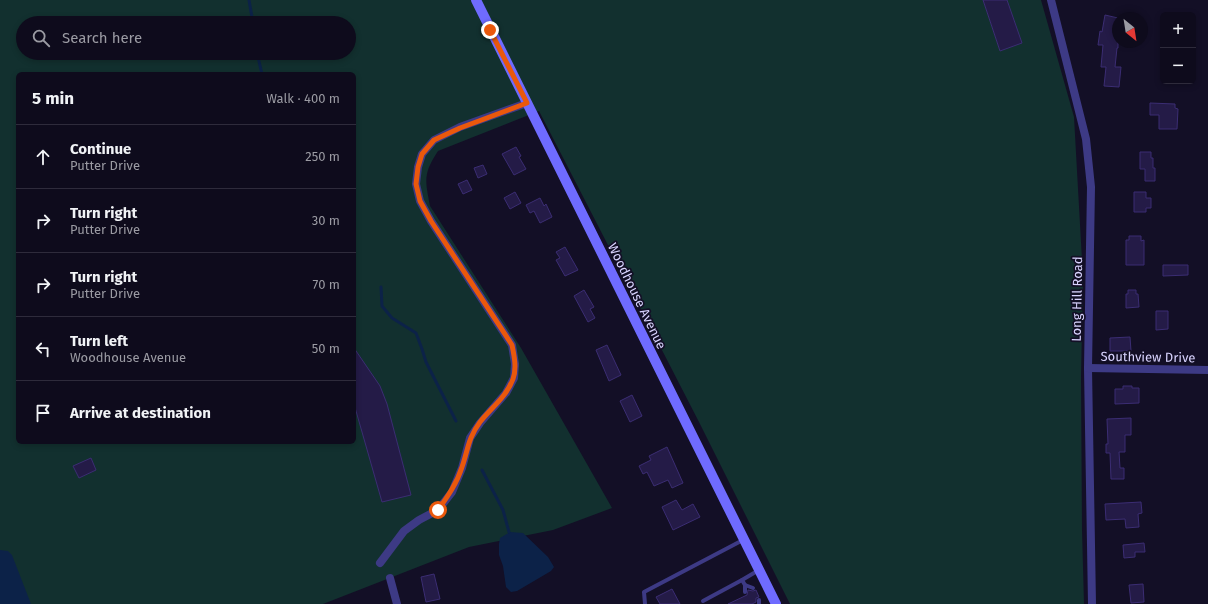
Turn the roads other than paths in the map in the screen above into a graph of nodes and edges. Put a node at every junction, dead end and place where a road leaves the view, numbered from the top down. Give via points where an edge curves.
1 (476, 0) edge
2 (1051, 0) edge
3 (527, 103) junction
4 (1088, 368) junction
5 (1208, 370) edge
6 (744, 540) junction
7 (380, 563) dead end
8 (759, 570) junction
9 (390, 578) dead end
10 (742, 580) junction
11 (745, 585) junction
12 (753, 588) dead end
13 (745, 592) dead end
14 (703, 601) dead end
15 (397, 604) edge
16 (644, 604) edge
17 (776, 604) edge
18 (1092, 604) edge

1 - 3 main road, Woodhouse Avenue
2 - 4 street, Long Hill Road via 1086,140 1090,171
3 - 6 main road, Woodhouse Avenue
3 - 7 street via 434,140 422,154 416,184 420,201 512,345 514,378 506,393 480,422 470,438 452,492 438,510 404,531
4 - 5 street, Southview Drive
4 - 18 street, Long Hill Road
6 - 8 main road, Woodhouse Avenue
6 - 16 lane via 644,592
8 - 10 lane
8 - 17 main road, Woodhouse Avenue
9 - 15 street
10 - 11 lane
10 - 14 lane
11 - 12 lane
11 - 13 lane

